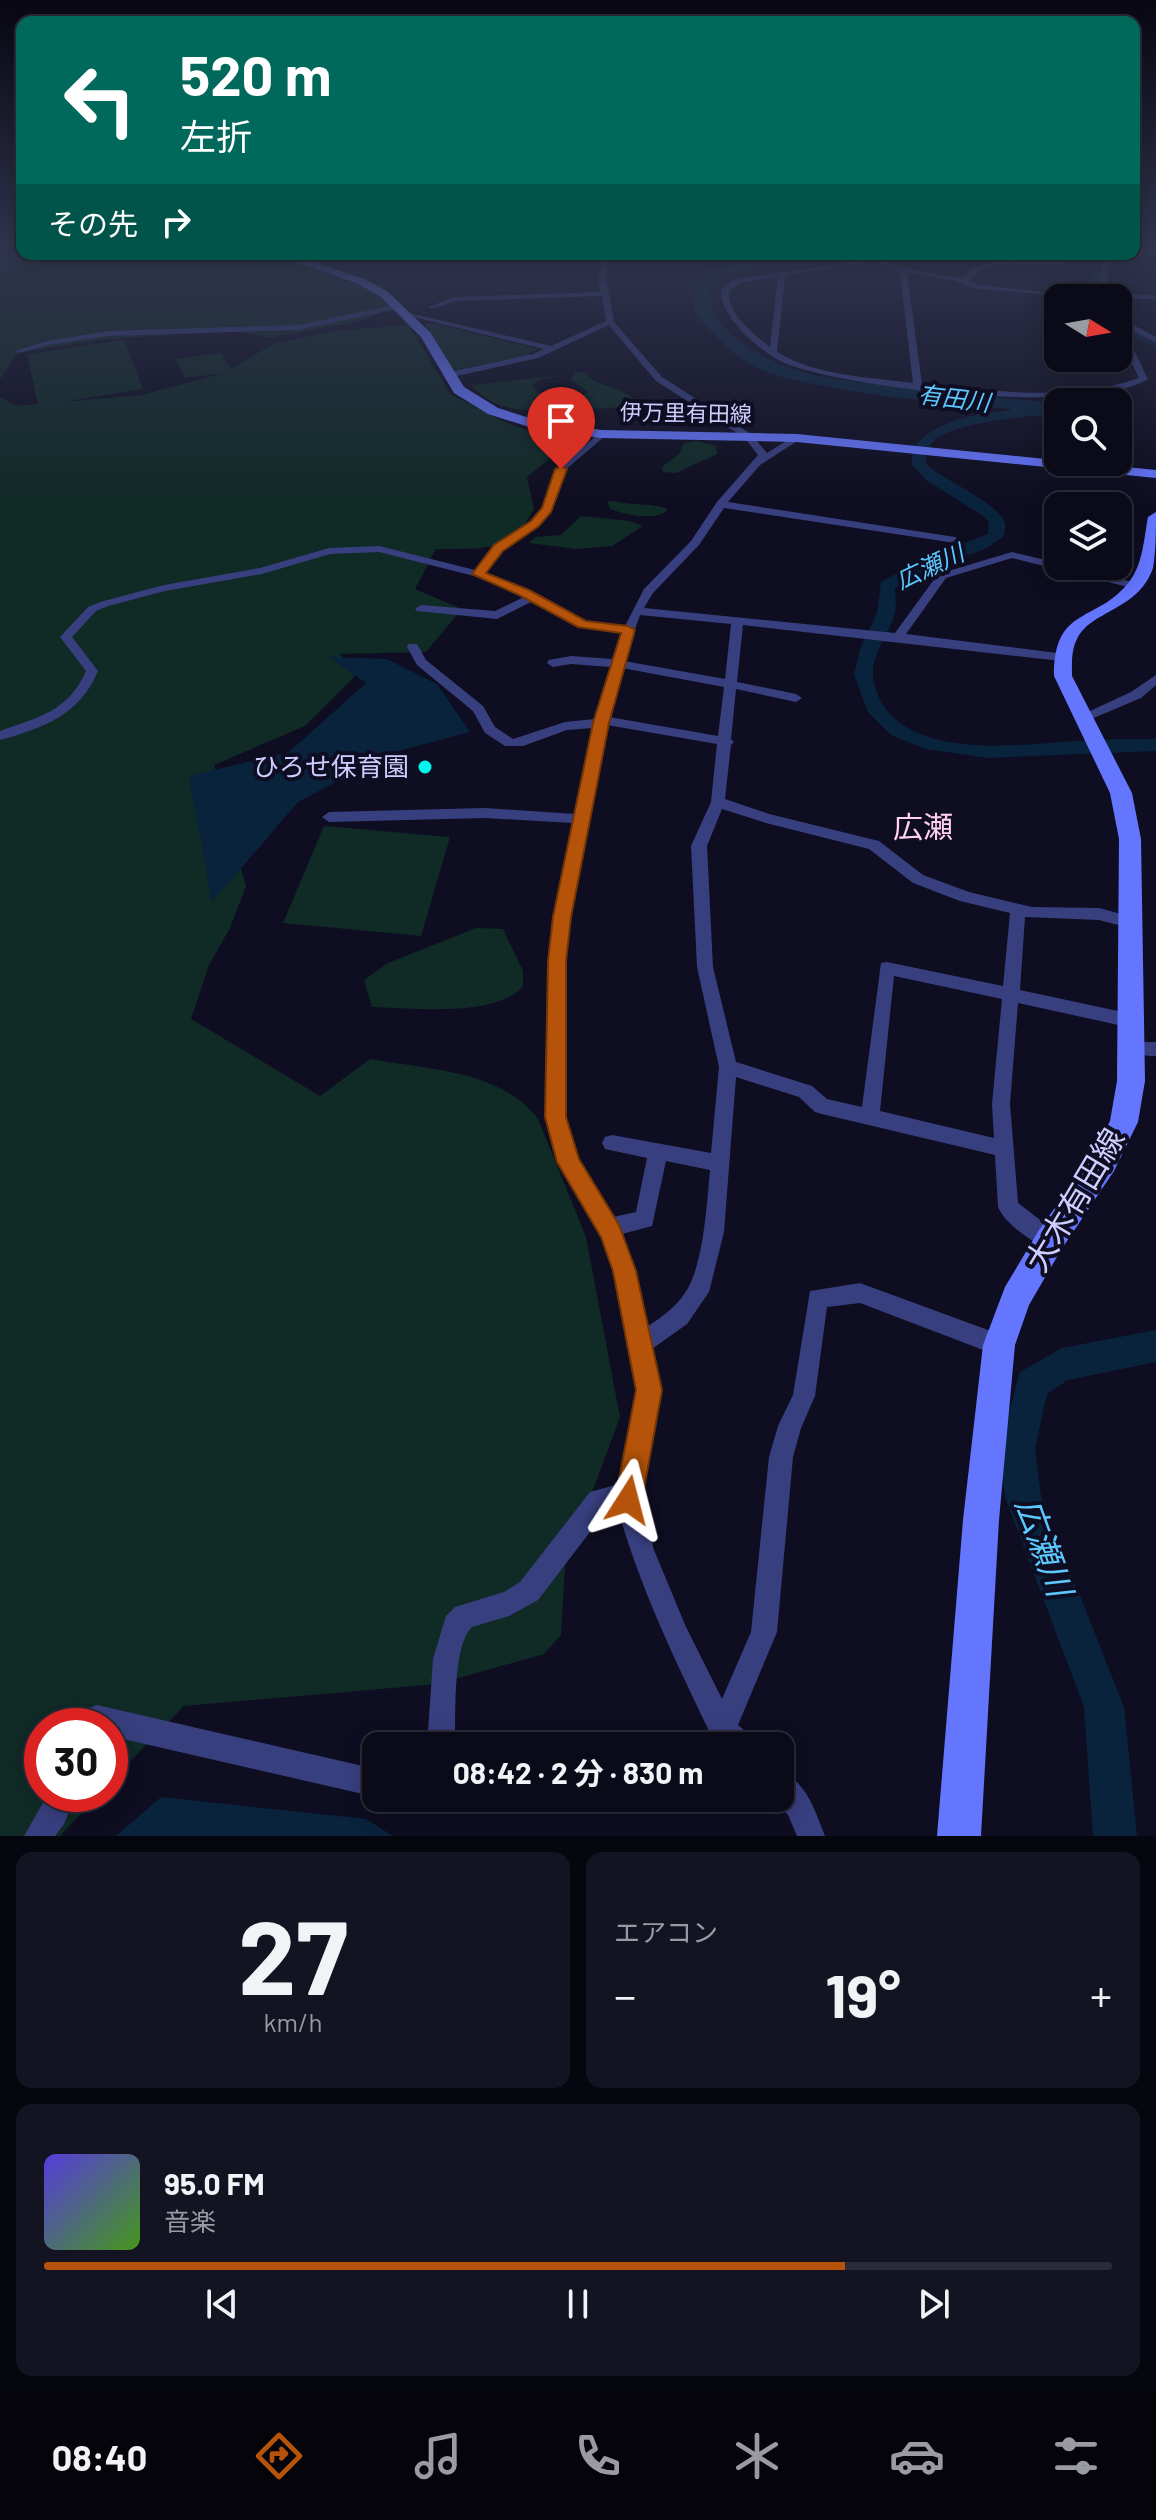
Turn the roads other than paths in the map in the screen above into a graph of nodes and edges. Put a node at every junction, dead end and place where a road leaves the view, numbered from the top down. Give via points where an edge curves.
1 (129, 334) edge
2 (425, 334) edge
3 (489, 334) edge
4 (583, 334) edge
5 (620, 334) edge
6 (752, 334) edge
7 (775, 334) edge
8 (911, 334) edge
9 (550, 348) junction
10 (19, 351) dead end
11 (773, 353) junction
12 (1132, 355) edge
13 (447, 375) junction
14 (918, 386) junction
15 (602, 434) junction
16 (748, 436) junction
17 (797, 438) junction
18 (760, 462) junction
19 (1156, 474) edge
20 (721, 504) junction
21 (1156, 517) edge
22 (955, 540) dead end
23 (478, 574) junction
24 (1136, 586) junction
25 (532, 597) junction
26 (421, 609) dead end
27 (636, 611) junction
28 (737, 622) junction
29 (628, 630) junction
30 (898, 637) junction
31 (413, 647) dead end
32 (1061, 657) junction
33 (553, 663) dead end
34 (617, 663) junction
35 (1156, 679) edge
36 (732, 686) junction
37 (796, 698) dead end
38 (602, 722) junction
39 (1088, 724) junction
40 (0, 736) edge
41 (727, 742) junction
42 (718, 802) junction
43 (329, 817) dead end
44 (582, 819) junction
45 (1018, 911) junction
46 (1130, 922) junction
47 (1008, 995) junction
48 (1141, 1040) edge
49 (728, 1067) junction
50 (870, 1115) junction
51 (612, 1143) dead end
52 (1005, 1149) junction
53 (658, 1151) junction
54 (720, 1163) junction
55 (608, 1228) junction
56 (1050, 1240) junction
57 (999, 1345) junction
58 (638, 1346) junction
59 (629, 1494) junction
60 (128, 1726) edge
61 (723, 1729) junction
62 (442, 1732) edge
63 (726, 1732) edge
64 (362, 1780) edge
65 (794, 1801) edge
66 (55, 1812) edge
67 (38, 1836) edge
68 (811, 1836) edge
69 (959, 1836) edge

1 - 10 street
2 - 13 main road, 伊万里有田線
3 - 9 street
4 - 9 street
5 - 16 street via 659,379
6 - 11 street
7 - 11 street
8 - 14 street
9 - 13 street via 524,359
11 - 14 street via 819,370
12 - 14 street via 1144,379 1096,394
13 - 15 main road, 伊万里有田線 via 472,401 511,418
15 - 16 main road, 伊万里有田線
15 - 23 street via 561,469 547,509 535,523 498,548
16 - 17 main road, 伊万里有田線
16 - 18 street via 761,449
17 - 18 street
17 - 19 main road, 伊万里有田線
18 - 20 street
20 - 22 street
20 - 27 street
21 - 24 main road
23 - 25 street
23 - 40 street via 379,549 329,551 262,571 104,604 92,609 66,637 92,671 77,702
24 - 30 street via 1012,555 942,576
24 - 32 main road via 1071,632
25 - 26 street via 503,614
25 - 29 street via 583,624
27 - 28 street
27 - 29 street
28 - 30 street
28 - 36 street
29 - 34 street
30 - 32 street
31 - 38 street via 421,662 510,743 565,726
32 - 39 main road, 大木有田線 via 1063,676
33 - 34 street
34 - 36 street
34 - 38 street
35 - 39 street
36 - 37 street
36 - 41 street
38 - 41 street
38 - 44 street
39 - 46 main road, 大木有田線 via 1121,793 1130,839
41 - 42 street
42 - 45 street via 874,845 918,879
42 - 49 street via 699,846 700,901 705,967
43 - 44 street via 485,813
44 - 55 street via 557,961 556,1117 568,1162
45 - 46 street via 1099,914
45 - 47 street
46 - 48 main road, 大木有田線
47 - 48 street
47 - 50 street via 887,968
47 - 52 street via 1001,1104
48 - 56 main road, 大木有田線 via 1124,1122 1104,1162
49 - 50 street via 805,1091 822,1106
49 - 54 street
50 - 52 street
51 - 53 street
52 - 56 street via 1008,1207
53 - 54 street
53 - 55 street via 645,1219
54 - 58 street via 714,1232 698,1292 679,1317
55 - 58 street via 625,1271
56 - 57 main road, 大木有田線 via 1016,1298
57 - 61 street via 860,1293 818,1298 804,1396 781,1457 764,1632
57 - 69 main road, 大木有田線
58 - 59 street via 649,1390
59 - 61 street via 642,1550
59 - 62 street via 599,1501 529,1591 509,1603 464,1616 455,1625 446,1659
60 - 64 street
61 - 63 street
65 - 68 street
66 - 67 street

